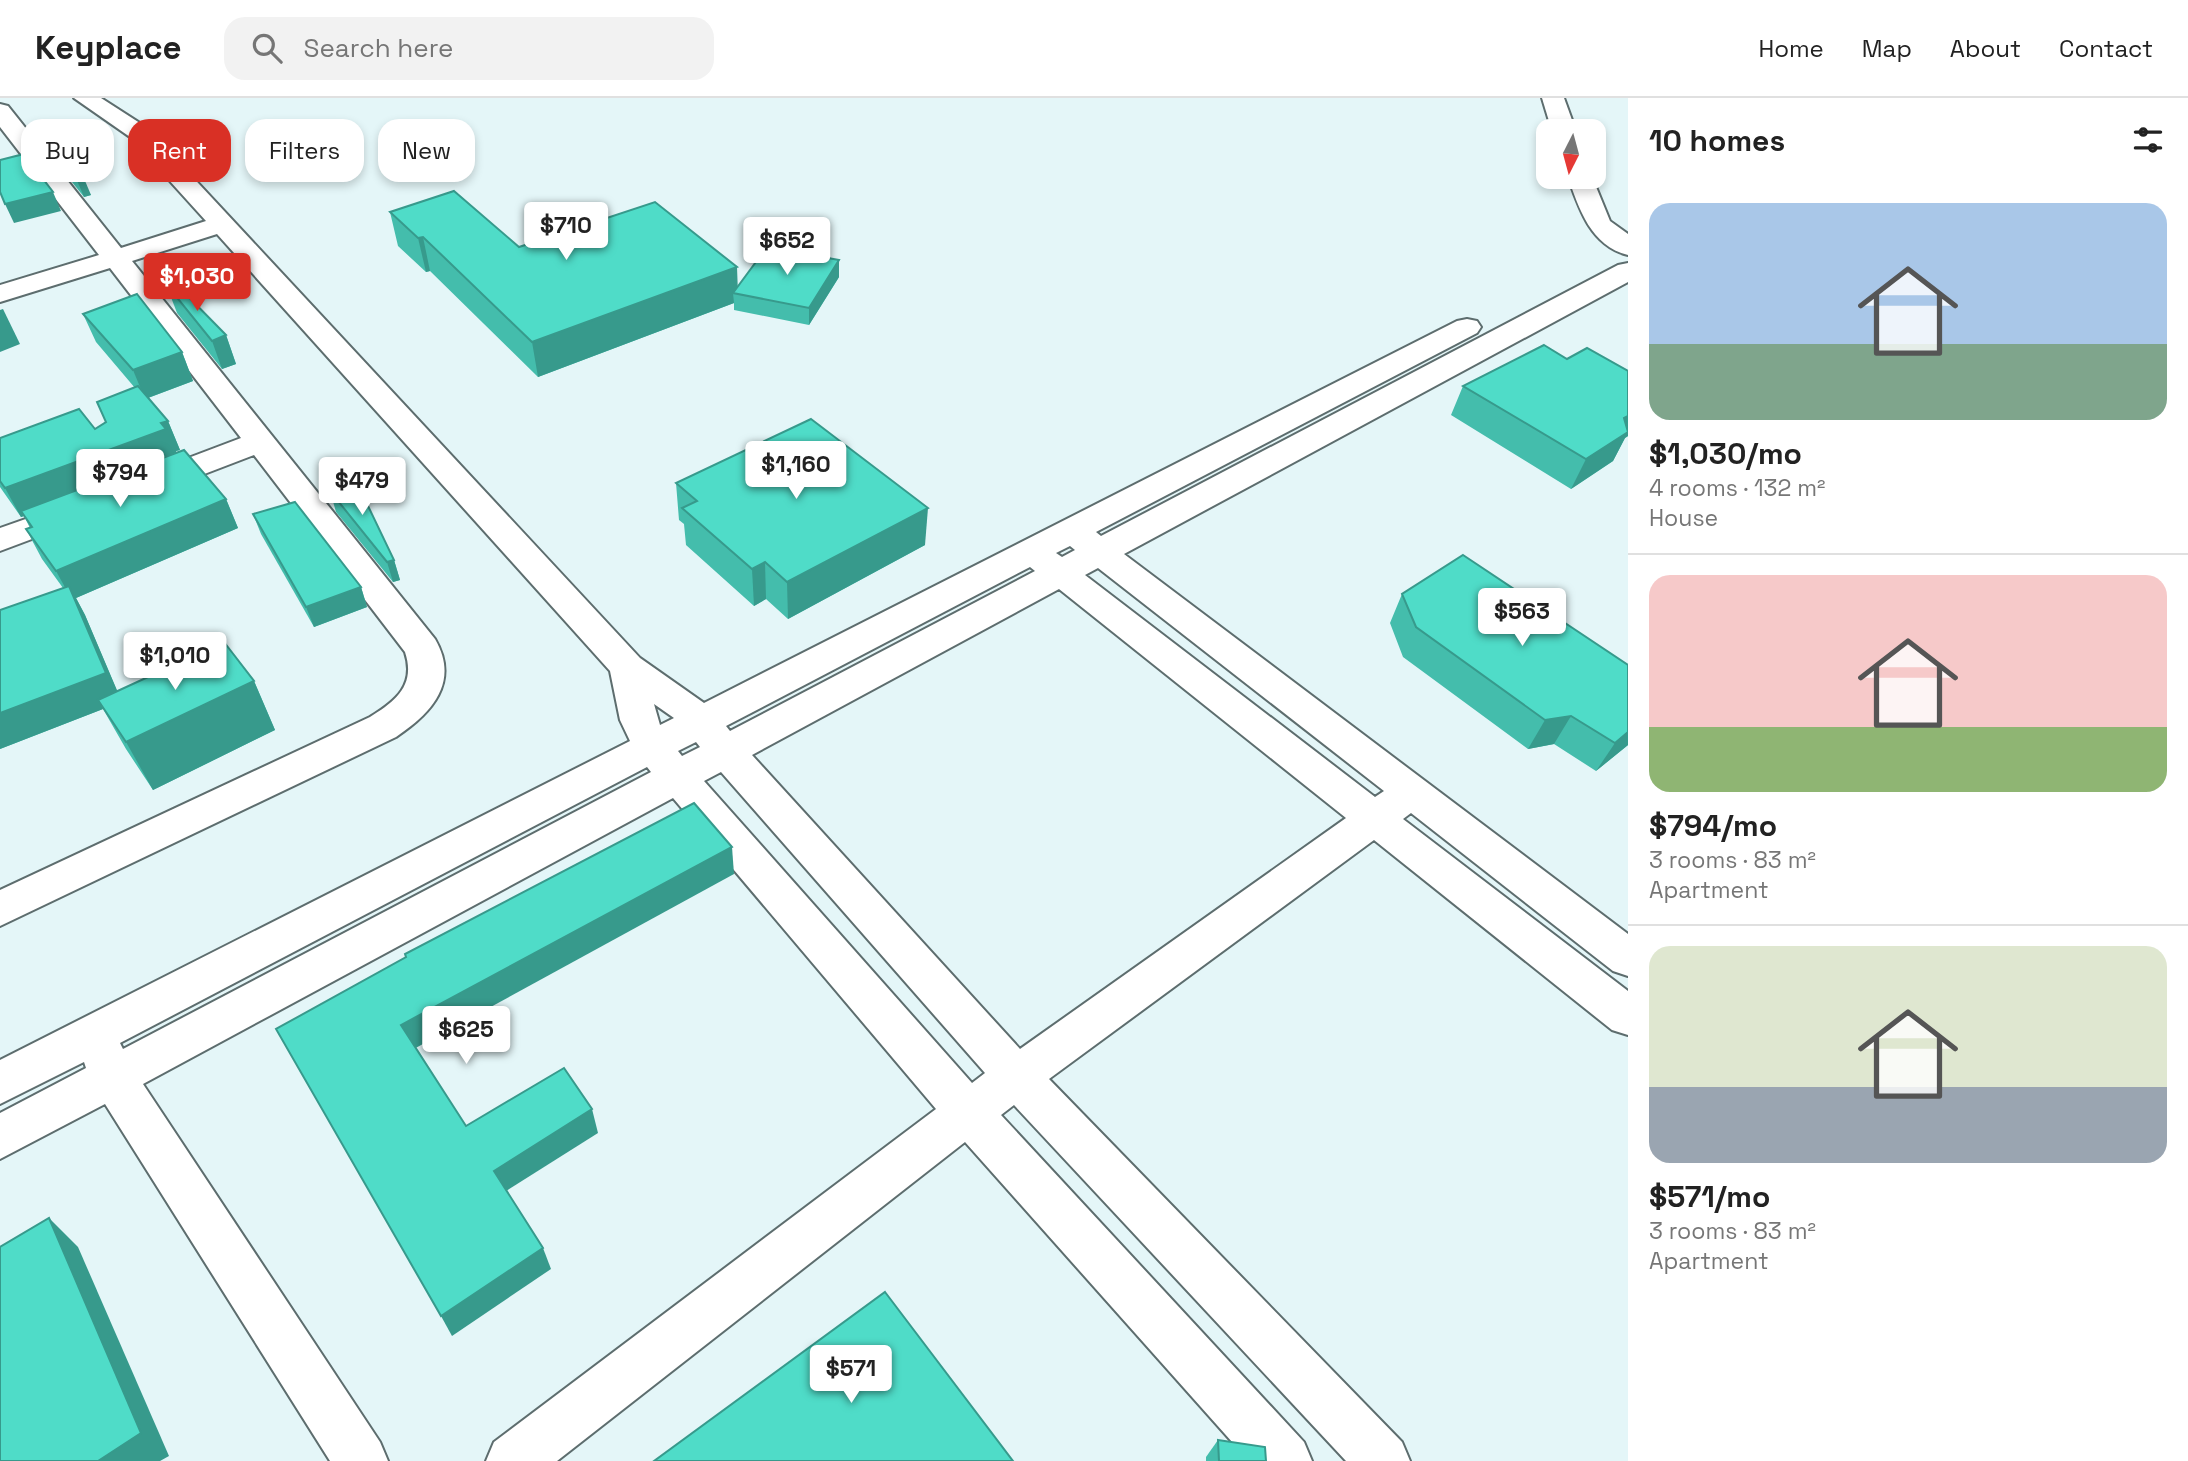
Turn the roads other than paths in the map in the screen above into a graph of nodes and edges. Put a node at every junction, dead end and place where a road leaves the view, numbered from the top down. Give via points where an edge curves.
1 (85, 98) edge
2 (1553, 98) edge
3 (2, 117) edge
4 (1560, 119) edge
5 (1585, 189) edge
6 (224, 224) junction
7 (1627, 252) edge
8 (115, 258) junction
9 (0, 294) edge
10 (259, 442) junction
11 (0, 540) edge
12 (1085, 542) junction
13 (1046, 562) junction
14 (627, 667) junction
15 (713, 737) junction
16 (665, 762) junction
17 (1393, 806) junction
18 (0, 909) edge
19 (1628, 958) edge
20 (1628, 1016) edge
21 (103, 1056) junction
22 (1017, 1077) junction
23 (0, 1083) edge
24 (968, 1112) junction
25 (0, 1137) edge
26 (361, 1461) edge
27 (513, 1461) edge
28 (1285, 1461) edge
29 (1382, 1461) edge

1 - 6 street via 138,132
2 - 4 street
3 - 8 street
5 - 7 street via 1599,225
6 - 8 street
6 - 14 street
7 - 12 street
8 - 9 street
8 - 10 street
10 - 11 street
10 - 18 street via 422,648 428,661 424,690 401,717 383,727
12 - 13 street
12 - 17 street
13 - 15 street
13 - 17 street
14 - 15 street via 680,702
14 - 16 street via 639,720
15 - 16 street
15 - 22 street
16 - 21 street
16 - 24 street
17 - 19 street
17 - 20 street
17 - 22 street
21 - 23 street
21 - 25 street
21 - 26 street
22 - 24 street
22 - 29 street
24 - 27 street
24 - 28 street

